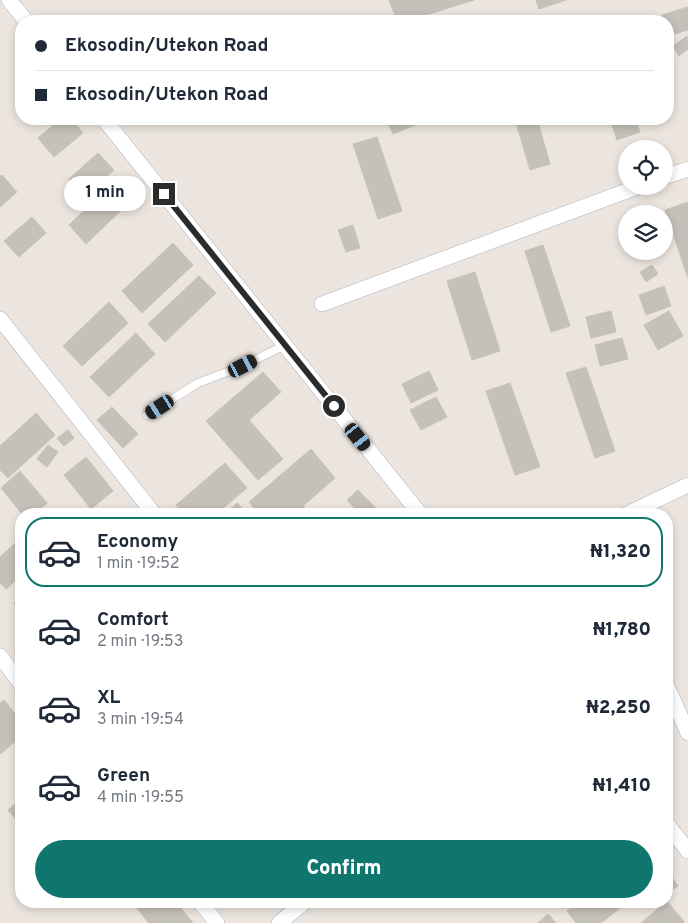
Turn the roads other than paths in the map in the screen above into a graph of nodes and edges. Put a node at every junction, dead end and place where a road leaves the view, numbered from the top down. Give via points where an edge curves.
1 (9, 0) edge
2 (21, 15) edge
3 (109, 125) edge
4 (688, 168) edge
5 (673, 174) edge
6 (618, 194) edge
7 (322, 304) dead end
8 (0, 319) edge
9 (285, 345) junction
10 (147, 415) dead end
11 (688, 485) edge
12 (149, 508) edge
13 (415, 508) edge
14 (640, 508) edge
15 (0, 656) edge
16 (15, 676) edge
17 (673, 700) edge
18 (688, 733) edge
19 (673, 832) edge
20 (688, 851) edge
21 (205, 908) edge
22 (297, 908) edge
23 (217, 923) edge
24 (279, 923) edge

1 - 2 street
3 - 9 street
4 - 5 street
6 - 7 street
8 - 12 street
9 - 10 lane via 243,366 198,382
9 - 13 street
11 - 14 street
15 - 16 street
17 - 18 street
19 - 20 street
21 - 23 street
22 - 24 street

